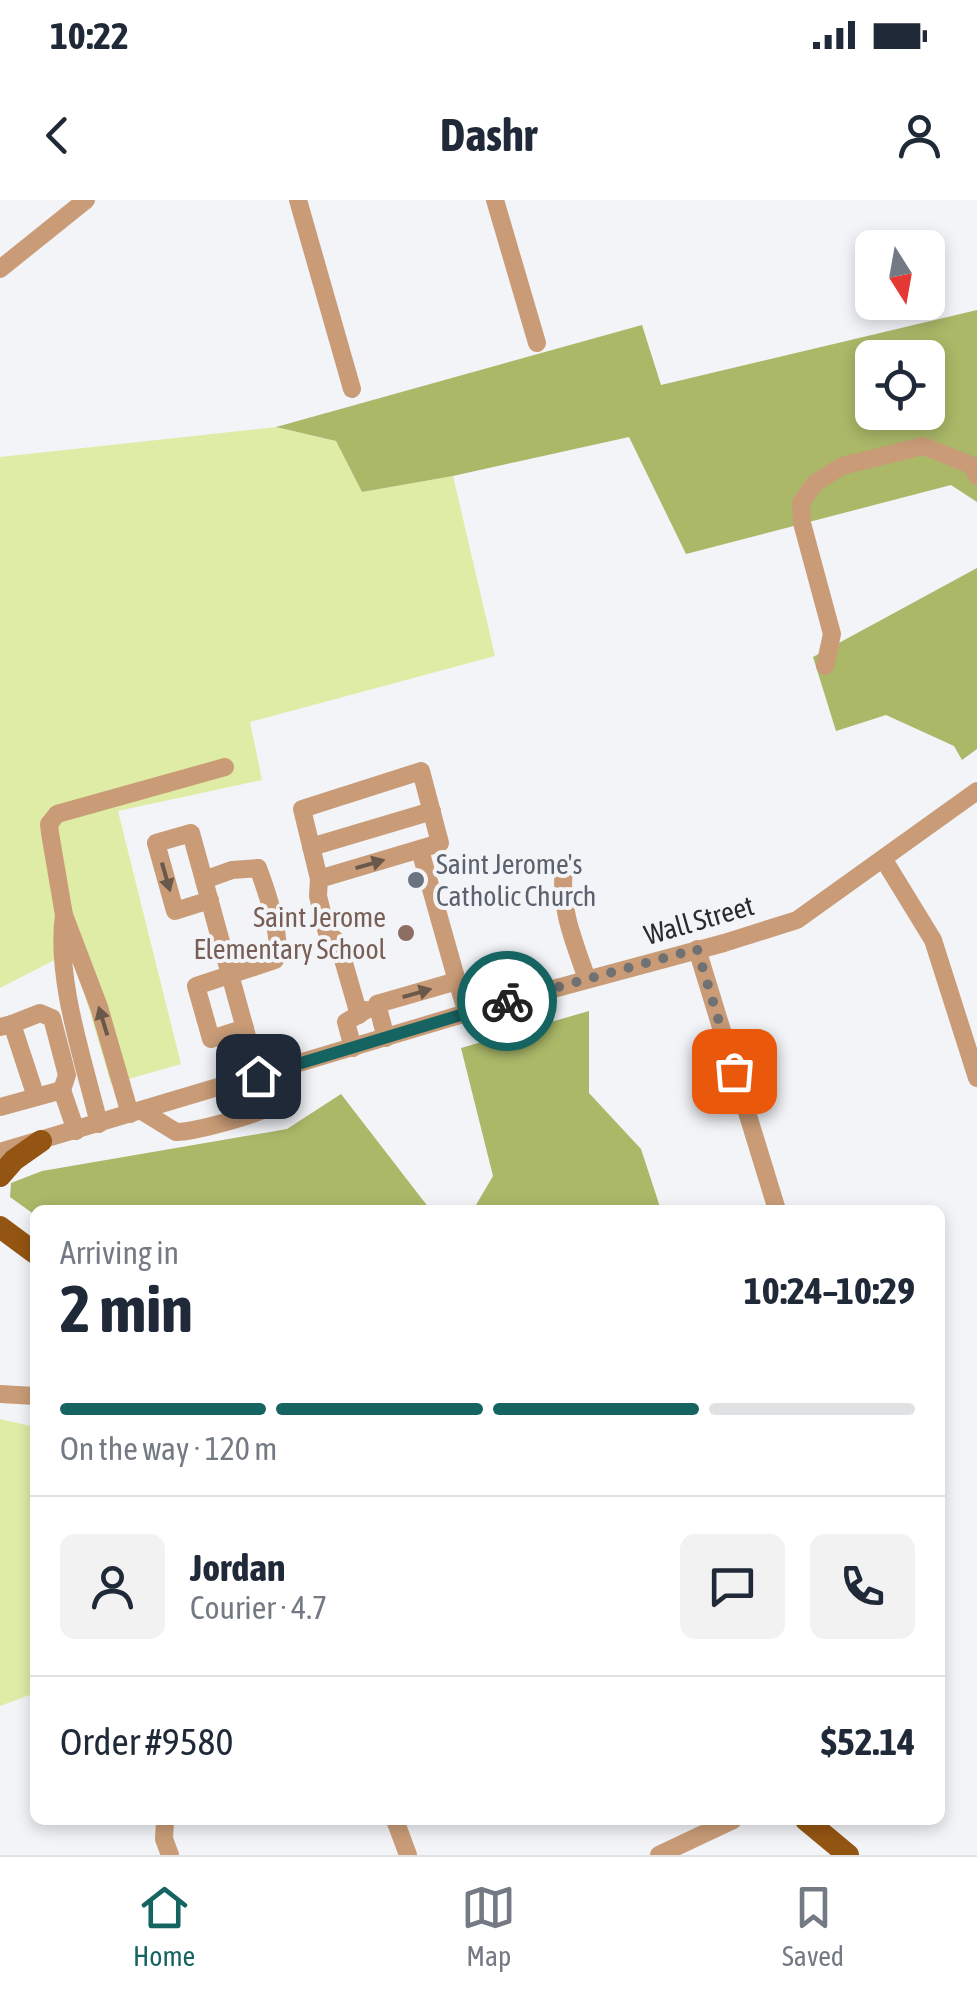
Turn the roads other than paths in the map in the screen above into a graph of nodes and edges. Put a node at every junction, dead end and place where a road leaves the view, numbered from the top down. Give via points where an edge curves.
1 (86, 200) edge
2 (298, 200) edge
3 (495, 200) edge
4 (0, 268) edge
5 (536, 343) dead end
6 (352, 388) dead end
7 (977, 476) edge
8 (826, 666) dead end
9 (225, 766) dead end
10 (977, 791) edge
11 (432, 811) junction
12 (312, 847) junction
13 (420, 850) junction
14 (884, 860) junction
15 (572, 864) dead end
16 (204, 880) junction
17 (319, 888) junction
18 (210, 900) junction
19 (64, 915) junction
20 (697, 949) junction
21 (231, 976) junction
22 (587, 979) junction
23 (457, 981) junction
24 (378, 1004) junction
25 (467, 1013) junction
26 (358, 1014) junction
27 (6, 1026) edge
28 (245, 1028) junction
29 (386, 1038) junction
30 (352, 1048) junction
31 (292, 1066) junction
32 (258, 1076) junction
33 (977, 1078) edge
34 (62, 1090) junction
35 (36, 1097) junction
36 (0, 1107) edge
37 (136, 1113) junction
38 (100, 1124) junction
39 (76, 1131) junction
40 (41, 1141) junction
41 (0, 1152) edge
42 (0, 1176) edge
43 (776, 1205) edge
44 (0, 1209) edge
45 (8, 1233) edge
46 (30, 1249) edge
47 (0, 1394) edge
48 (30, 1396) edge
49 (165, 1825) edge
50 (397, 1825) edge
51 (723, 1825) edge
52 (812, 1825) edge
53 (170, 1855) edge
54 (408, 1855) edge
55 (660, 1855) edge
56 (848, 1855) edge

1 - 4 street
2 - 6 street
3 - 5 street
7 - 8 street via 971,465 923,446 842,466 815,482 801,503 802,523 832,634
9 - 19 street via 57,814 49,824
10 - 14 street, Wall Street
11 - 12 street
11 - 12 street via 421,771 302,809
11 - 13 street via 440,843
12 - 17 street
17 -> 13 street
13 - 23 street
14 - 20 street, Wall Street via 797,920
14 - 33 street via 933,940
15 - 22 street via 564,870 562,889
16 - 18 street
16 -> 18 street via 191,833 156,843 175,911
16 - 21 street via 258,868 265,886 278,953
17 - 26 street
18 - 21 street
37 -> 19 street
19 - 38 street via 70,1000
20 - 22 street, Wall Street
20 - 43 street
21 - 28 street
21 - 28 street via 196,986 211,1039
22 - 25 street, Wall Street
24 -> 23 street
23 - 25 street
24 - 26 street
24 - 29 street
25 - 29 street, Wall Street
26 - 30 street via 346,1022
27 - 34 street via 40,1013 52,1018 67,1076
27 - 35 street
28 - 32 street
29 - 30 street, Wall Street
30 - 31 street, Wall Street
31 - 32 street, Wall Street
31 - 37 street via 282,1101 228,1122 176,1132
32 - 37 street, Wall Street
34 - 35 street
34 - 39 street
35 - 36 street
37 - 38 street, Wall Street
38 - 39 street, Wall Street
39 - 40 street, Wall Street
40 - 41 street, Wall Street
40 - 42 main road
44 - 45 main road
45 - 46 main road
47 - 48 street
49 - 53 street
50 - 54 street
51 - 55 street
52 - 56 main road

